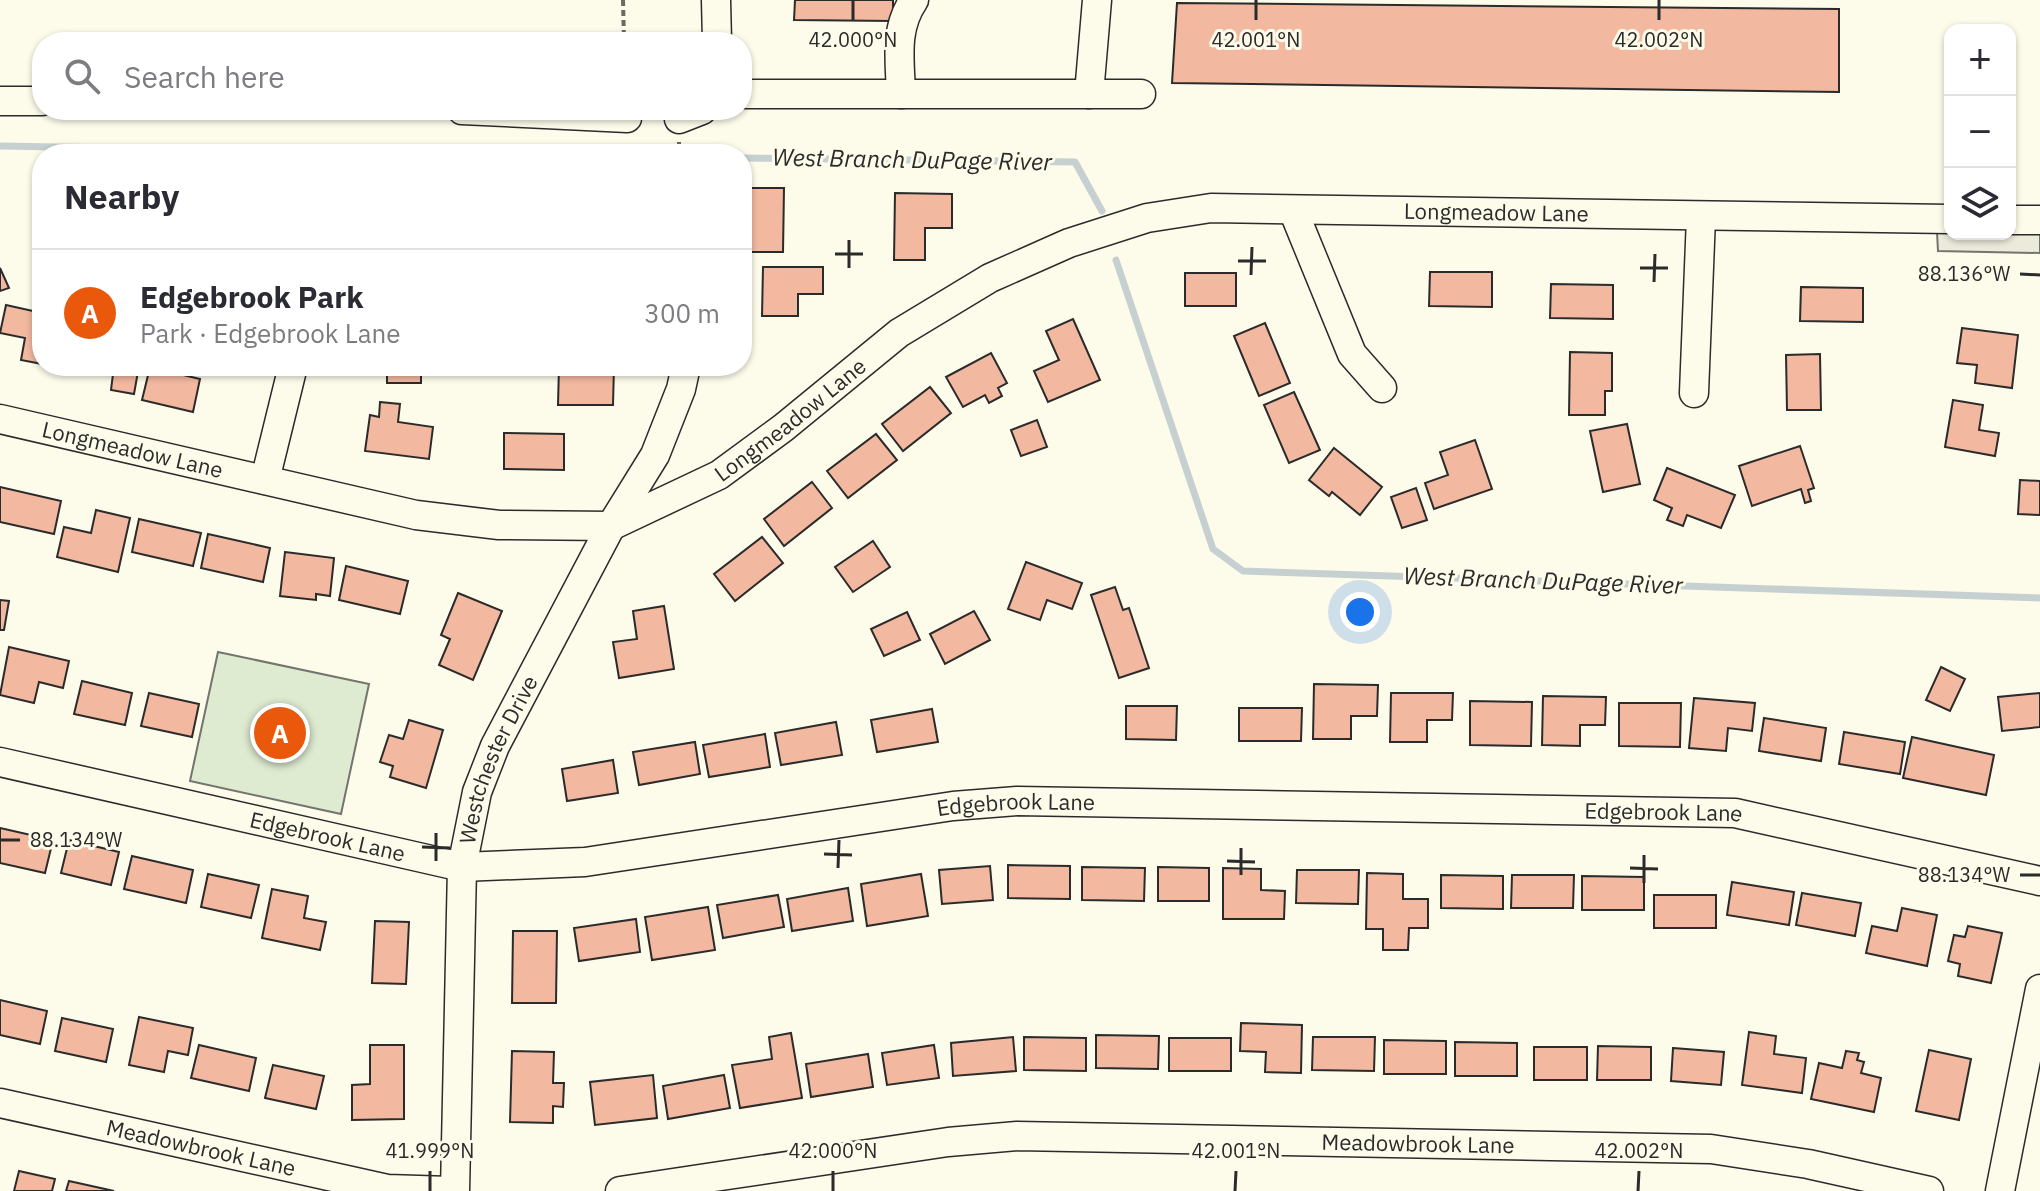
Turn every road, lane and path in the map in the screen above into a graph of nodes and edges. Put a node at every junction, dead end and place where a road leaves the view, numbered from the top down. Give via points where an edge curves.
1 (623, 0) edge
2 (716, 0) edge
3 (914, 0) edge
4 (1097, 0) edge
5 (624, 32) edge
6 (717, 32) edge
7 (752, 94) edge
8 (901, 94) junction
9 (1089, 94) junction
10 (1141, 94) dead end
11 (0, 101) edge
12 (32, 101) edge
13 (686, 123) edge
14 (681, 144) edge
15 (1293, 210) junction
16 (1701, 217) junction
17 (1944, 219) edge
18 (2016, 220) edge
19 (2040, 220) edge
20 (291, 376) edge
21 (684, 376) edge
22 (1382, 388) dead end
23 (1694, 393) dead end
24 (0, 419) edge
25 (265, 480) junction
26 (611, 526) junction
27 (0, 762) edge
28 (462, 867) junction
29 (2040, 881) edge
30 (2040, 989) edge
31 (0, 1103) edge
32 (453, 1191) edge
33 (620, 1191) edge
34 (1929, 1191) edge
35 (2000, 1191) edge

1 - 5 path
2 - 6 street
3 - 8 street via 899,36
4 - 9 street
7 - 8 street
8 - 9 street
9 - 10 street
11 - 12 street
13 - 14 path
15 - 16 street, Longmeadow Lane
15 - 22 street via 1352,354
15 - 26 street, Longmeadow Lane via 1211,208 1147,218 1069,243 990,278 899,333 719,475
16 - 17 street, Longmeadow Lane
16 - 23 street
18 - 19 street
20 - 25 street
21 - 26 street, Westchester Drive via 655,455
24 - 25 street, Longmeadow Lane
25 - 26 street, Longmeadow Lane via 452,521
26 - 28 street, Westchester Drive via 495,746 477,792
27 - 28 street, Edgebrook Lane
28 - 29 street, Edgebrook Lane via 585,862 953,806 1045,801 1735,813
28 - 32 street, Westchester Drive
30 - 35 street
31 - 32 street, Meadowbrook Lane via 387,1189
33 - 34 street, Meadowbrook Lane via 1017,1136 1711,1149

